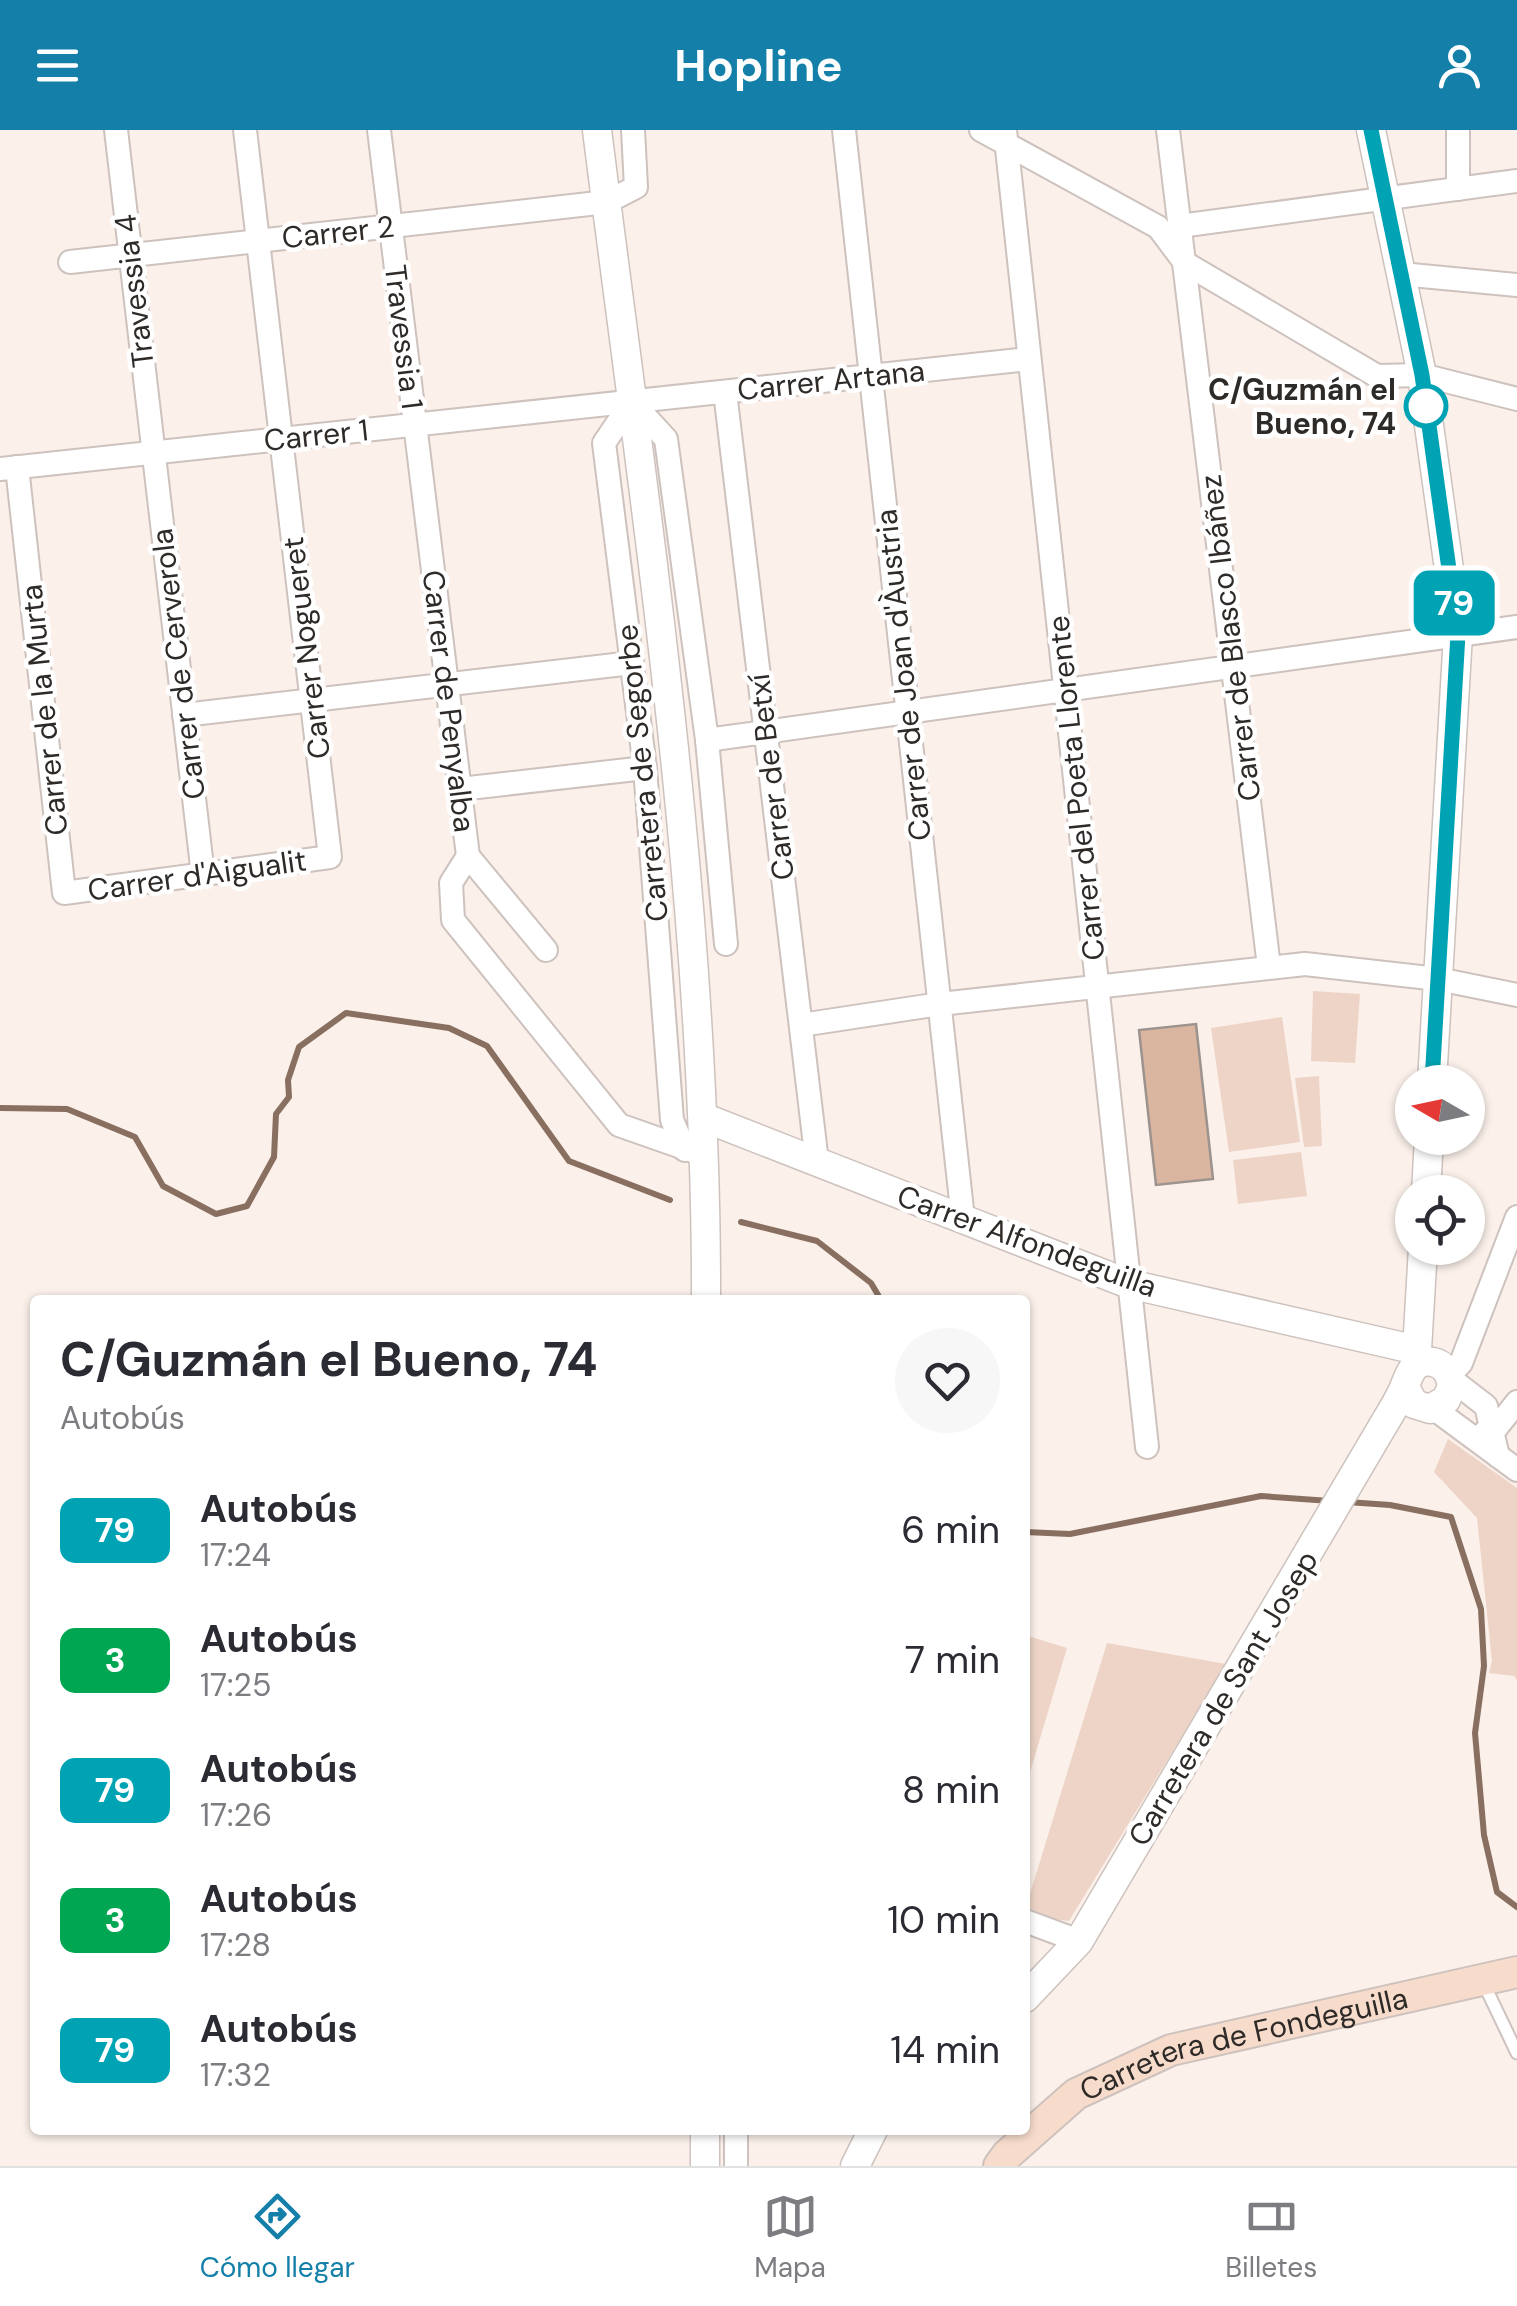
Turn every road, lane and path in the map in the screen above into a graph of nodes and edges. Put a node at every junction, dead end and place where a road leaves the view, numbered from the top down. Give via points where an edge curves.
1 (116, 130) edge
2 (245, 130) edge
3 (378, 130) edge
4 (598, 130) edge
5 (633, 130) edge
6 (844, 130) edge
7 (981, 130) edge
8 (1168, 130) edge
9 (1371, 130) edge
10 (1458, 130) edge
11 (1006, 138) edge
12 (1517, 181) edge
13 (1458, 189) junction
14 (1385, 198) junction
15 (606, 202) junction
16 (390, 226) junction
17 (1180, 226) junction
18 (258, 241) junction
19 (130, 255) junction
20 (70, 262) dead end
21 (1185, 262) junction
22 (1401, 274) junction
23 (1517, 285) edge
24 (1030, 359) junction
25 (1422, 375) junction
26 (871, 376) junction
27 (726, 392) junction
28 (1517, 399) edge
29 (632, 402) junction
30 (415, 425) junction
31 (282, 439) junction
32 (153, 452) junction
33 (8, 468) edge
34 (1517, 627) edge
35 (1458, 634) junction
36 (632, 663) junction
37 (1233, 666) junction
38 (447, 684) junction
39 (1066, 690) junction
40 (312, 700) junction
41 (906, 712) junction
42 (184, 715) junction
43 (766, 732) junction
44 (707, 740) junction
45 (645, 768) junction
46 (460, 789) junction
47 (468, 856) junction
48 (330, 857) joint
49 (203, 874) junction
50 (64, 894) joint
51 (726, 944) dead end
52 (546, 950) dead end
53 (1269, 967) junction
54 (1438, 979) junction
55 (1097, 986) junction
56 (1517, 995) edge
57 (940, 1004) junction
58 (800, 1024) junction
59 (1433, 1065) edge
60 (704, 1118) junction
61 (696, 1151) junction
62 (818, 1162) junction
63 (1517, 1217) edge
64 (964, 1219) junction
65 (1421, 1265) edge
66 (1129, 1284) junction
67 (706, 1295) edge
68 (1418, 1357) junction
69 (1450, 1377) junction
70 (1405, 1387) junction
71 (1517, 1402) edge
72 (1433, 1408) junction
73 (1466, 1432) junction
74 (1492, 1432) junction
75 (1147, 1447) dead end
76 (1508, 1463) edge
77 (1030, 1924) edge
78 (1079, 1941) junction
79 (1517, 1972) edge
80 (1482, 1980) junction
81 (1030, 1993) edge
82 (1517, 2053) edge
83 (706, 2135) edge
84 (736, 2135) edge
85 (870, 2135) edge
86 (1030, 2135) edge
87 (1030, 2135) edge
88 (706, 2166) edge
89 (736, 2166) edge
90 (854, 2166) edge
91 (999, 2166) edge

1 - 19 street, Travessia 4
2 - 18 street, Carrer Nogueret
3 - 16 street, Travessia 1
4 - 15 street, Carretera de Segorbe
5 - 15 street via 636,186
6 - 26 street, Carrer de Joan d'Àustria
7 - 11 street
8 - 17 street, Carrer de Blasco Ibáñez
9 - 14 street
10 - 13 street
11 - 21 street via 1158,226
11 - 24 street, Carrer del Poeta Llorente
12 - 13 street
13 - 14 street
14 - 17 street
14 - 22 street
15 - 16 street, Carrer 2
15 - 29 street, Carretera de Segorbe
16 - 18 street, Carrer 2
16 - 30 street, Travessia 1
17 - 21 street, Carrer de Blasco Ibáñez
18 - 19 street, Carrer 2
18 - 31 street, Carrer Nogueret
19 - 20 street, Carrer 2
19 - 32 street, Travessia 4
21 - 25 street via 1377,376
21 - 37 street, Carrer de Blasco Ibáñez
22 - 23 street
22 - 25 street
24 - 26 street, Carrer Artana
24 - 39 street, Carrer del Poeta Llorente
25 - 28 street
25 - 35 street
26 - 27 street, Carrer Artana
26 - 41 street, Carrer de Joan d'Àustria
27 - 29 street, Carrer Artana
27 - 43 street, Carrer de Betxí
29 - 30 street, Carrer 1
29 - 36 street, Carretera de Segorbe via 604,442
29 - 44 street via 666,439
29 - 60 street, Carretera de Segorbe via 684,824
30 - 31 street, Carrer 1
30 - 38 street, Carrer de Penyalba
31 - 32 street, Carrer 1
31 - 40 street, Carrer Nogueret
32 - 33 street, Carrer 1
32 - 42 street, Carrer de Cerverola
33 - 50 street, Carrer de la Murta
34 - 35 street
35 - 37 street
35 - 54 street
36 - 38 street
36 - 45 street, Carretera de Segorbe
37 - 39 street
37 - 53 street, Carrer de Blasco Ibáñez
38 - 40 street
38 - 46 street, Carrer de Penyalba
39 - 41 street
39 - 55 street, Carrer del Poeta Llorente
40 - 42 street
40 - 48 street, Carrer Nogueret
41 - 43 street
41 - 57 street, Carrer de Joan d'Àustria
42 - 49 street, Carrer de Cerverola
43 - 44 street
43 - 58 street, Carrer de Betxí
44 - 51 street
45 - 46 street
45 - 61 street, Carretera de Segorbe via 672,1120
46 - 47 street, Carrer de Penyalba
47 - 52 street, Carrer de Penyalba
47 - 61 street via 451,883 454,920 618,1125
48 - 49 street, Carrer d'Aigualit
49 - 50 street, Carrer d'Aigualit
53 - 54 street via 1305,964
53 - 55 street
54 - 56 street
54 - 59 street
55 - 57 street
55 - 66 street, Carrer del Poeta Llorente
57 - 58 street
57 - 64 street, Carrer de Joan d'Àustria
58 - 62 street, Carrer de Betxí
60 - 61 street, Carretera de Segorbe
60 - 62 street, Carrer Alfondeguilla
61 - 67 street
62 - 64 street, Carrer Alfondeguilla
63 - 69 street
64 - 66 street, Carrer Alfondeguilla
65 - 68 street
66 - 68 street, Carrer Alfondeguilla
66 - 75 street, Carrer del Poeta Llorente
68 - 69 street
68 - 70 street
69 - 72 street via 1446,1400
69 - 74 street via 1486,1406
70 - 72 street via 1414,1404
70 - 78 street, Carretera de Sant Josep
71 - 74 street
72 - 73 street
73 - 74 street
73 - 76 street
74 - 76 street
77 - 78 street
78 - 81 street, Carretera de Sant Josep
79 - 80 main road, Carretera de Fondeguilla
80 - 82 lane
80 - 87 main road, Carretera de Fondeguilla via 1171,2050 1076,2094
83 - 88 street
84 - 89 street
85 - 90 street
86 - 91 main road, Carretera de Fondeguilla

